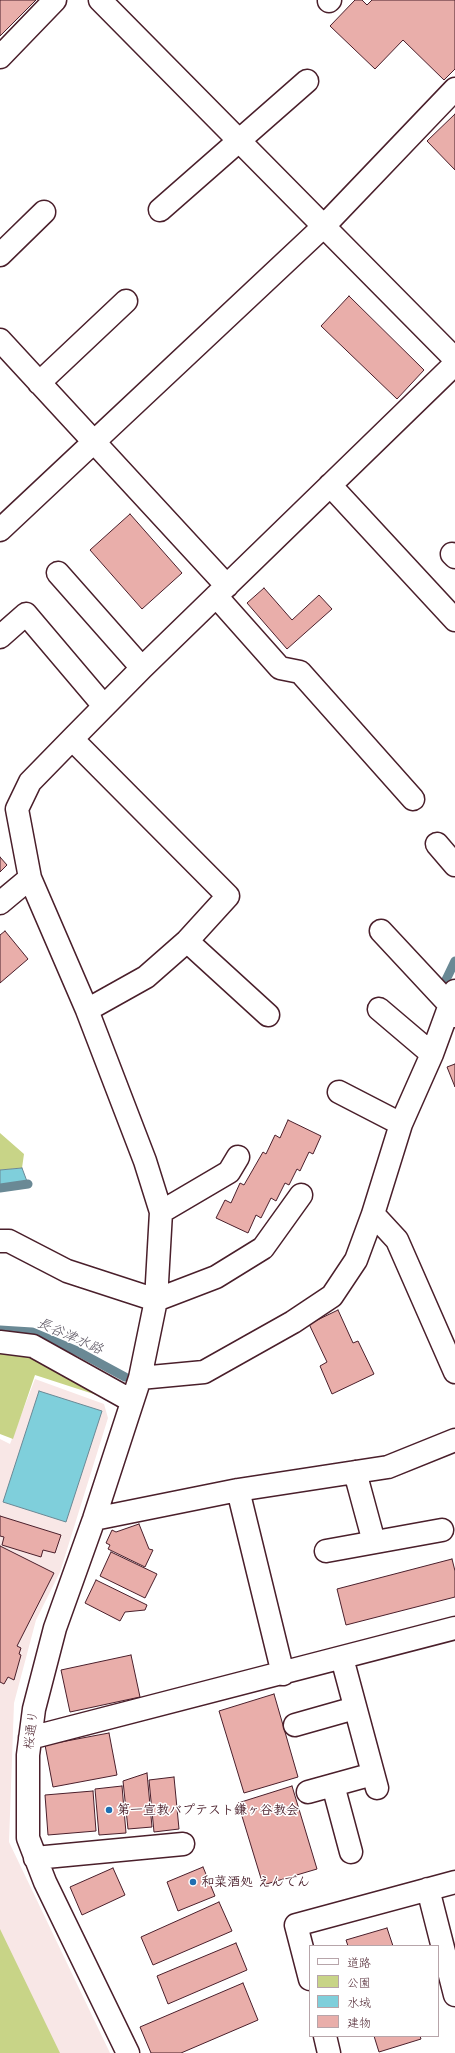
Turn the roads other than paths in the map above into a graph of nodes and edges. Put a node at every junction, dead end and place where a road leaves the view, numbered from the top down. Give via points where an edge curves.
1 (55, 0) edge
2 (100, 0) edge
3 (0, 57) edge
4 (307, 81) dead end
5 (455, 89) edge
6 (239, 140) junction
7 (160, 210) dead end
8 (44, 212) dead end
9 (324, 226) junction
10 (0, 255) edge
11 (126, 302) dead end
12 (0, 340) edge
13 (455, 359) edge
14 (455, 364) edge
15 (39, 383) junction
16 (93, 442) junction
17 (330, 485) junction
18 (0, 530) edge
19 (58, 573) dead end
20 (221, 591) junction
21 (455, 620) edge
22 (0, 637) edge
23 (142, 668) junction
24 (104, 706) junction
25 (72, 739) junction
26 (413, 799) dead end
27 (9, 809) edge
28 (437, 844) dead end
29 (455, 865) edge
30 (30, 878) junction
31 (0, 903) edge
32 (380, 931) dead end
33 (187, 940) junction
34 (453, 1004) edge
35 (379, 1009) dead end
36 (87, 1010) junction
37 (268, 1015) dead end
38 (432, 1054) junction
39 (339, 1092) dead end
40 (401, 1124) junction
41 (238, 1157) dead end
42 (301, 1195) dead end
43 (161, 1212) junction
44 (373, 1214) junction
45 (0, 1241) edge
46 (156, 1300) junction
47 (0, 1342) edge
48 (455, 1372) edge
49 (140, 1378) junction
50 (132, 1401) junction
51 (455, 1440) edge
52 (355, 1472) junction
53 (238, 1490) junction
54 (94, 1519) junction
55 (442, 1530) dead end
56 (374, 1542) junction
57 (326, 1551) dead end
58 (455, 1628) edge
59 (342, 1658) junction
60 (283, 1674) junction
61 (355, 1708) junction
62 (295, 1725) dead end
63 (30, 1738) junction
64 (333, 1785) junction
65 (308, 1792) dead end
66 (183, 1844) dead end
67 (351, 1852) dead end
68 (34, 1858) junction
69 (455, 1882) edge
70 (428, 1889) junction
71 (309, 1975) edge
72 (455, 1995) edge
73 (325, 2037) edge
74 (128, 2053) edge
75 (330, 2053) edge

1 - 3 street
2 - 6 street
4 - 6 street
5 - 9 street
6 - 7 street
6 - 9 street
8 - 10 street
9 - 13 street
9 - 16 street
11 - 15 street
12 - 15 street
14 - 17 street
15 - 16 street
16 - 18 street
16 - 20 street
17 - 20 street
17 - 21 street
19 - 23 street
20 - 23 street
20 - 26 street via 280,668 300,672
22 - 24 street via 26,614
23 - 24 street
24 - 25 street
25 - 27 street via 30,782
25 - 33 street via 228,896
27 - 30 street
28 - 29 street
30 - 31 street
30 - 36 street
32 - 34 street
33 - 36 street via 146,977
33 - 37 street
34 - 38 street
35 - 38 street
36 - 43 street via 145,1161
38 - 40 street
39 - 40 street
40 - 44 street
41 - 43 street via 229,1172
42 - 46 street via 263,1248 216,1278
43 - 46 street, 桜通り
44 - 48 street via 397,1240
44 - 49 street via 356,1260 332,1296 293,1322 204,1372
45 - 46 street via 9,1241 67,1271
46 - 49 street, 桜通り
47 - 50 street via 33,1346
49 - 50 street, 桜通り
50 - 54 street, 桜通り
51 - 52 street via 388,1467
52 - 53 street
52 - 56 street
53 - 54 street
53 - 60 street
54 - 63 street, 桜通り via 55,1628 34,1709
55 - 56 street
56 - 57 street
58 - 59 street
59 - 60 street
59 - 61 street
60 - 63 street
61 - 62 street
61 - 64 street via 375,1781
63 - 68 street, 桜通り via 28,1838
64 - 65 street
64 - 67 street
66 - 68 street
68 - 74 street, 桜通り
69 - 70 street
70 - 71 street via 296,1925
70 - 72 street
73 - 75 street

